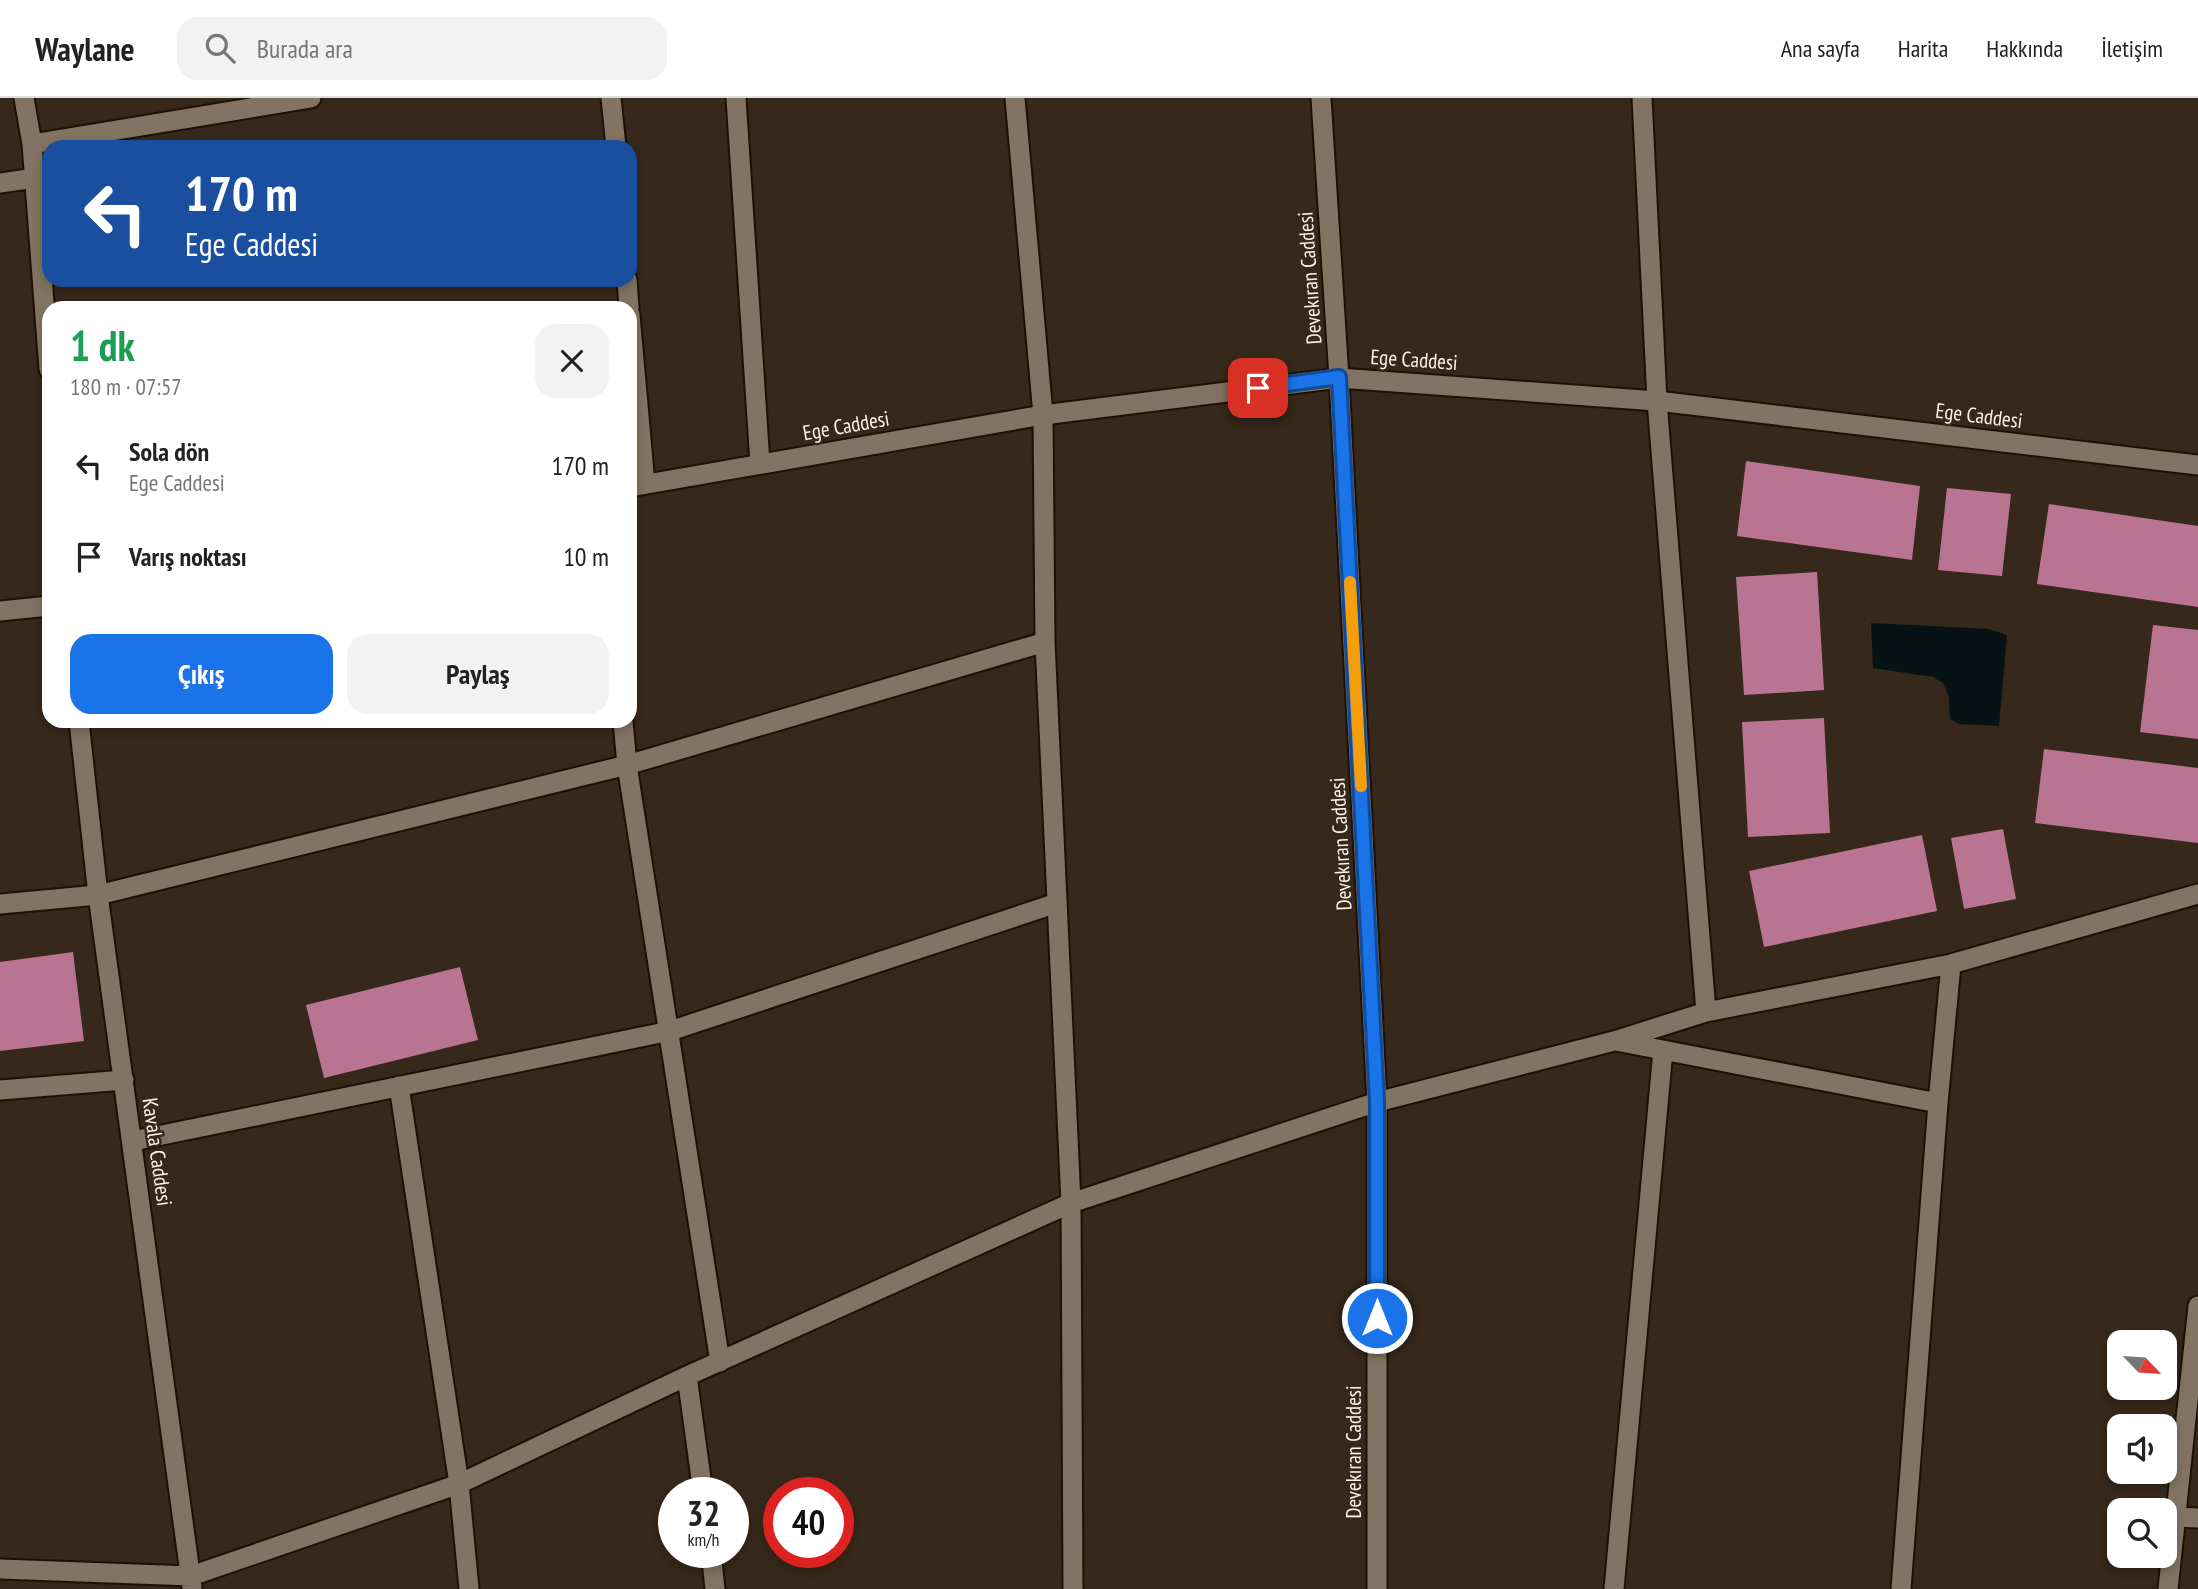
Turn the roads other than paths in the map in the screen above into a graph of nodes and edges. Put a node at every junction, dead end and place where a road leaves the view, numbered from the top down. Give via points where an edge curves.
1 (24, 98) edge
2 (311, 98) edge
3 (611, 98) edge
4 (736, 98) edge
5 (1015, 98) edge
6 (1321, 98) edge
7 (1642, 98) edge
8 (56, 140) edge
9 (615, 140) edge
10 (42, 142) edge
11 (32, 144) junction
12 (35, 178) junction
13 (0, 183) edge
14 (42, 274) edge
15 (1339, 377) junction
16 (1657, 401) junction
17 (1043, 415) junction
18 (760, 464) junction
19 (2198, 466) edge
20 (637, 486) edge
21 (42, 607) edge
22 (0, 611) edge
23 (1045, 642) junction
24 (80, 728) edge
25 (623, 728) edge
26 (626, 765) junction
27 (2198, 894) edge
28 (98, 895) junction
29 (1058, 903) junction
30 (0, 904) edge
31 (1951, 964) junction
32 (1706, 1012) junction
33 (670, 1031) junction
34 (1614, 1041) junction
35 (1662, 1050) junction
36 (124, 1080) junction
37 (399, 1086) junction
38 (0, 1090) edge
39 (1377, 1102) junction
40 (1938, 1102) junction
41 (133, 1141) junction
42 (1071, 1203) junction
43 (2198, 1307) edge
44 (720, 1363) junction
45 (687, 1376) junction
46 (701, 1477) edge
47 (458, 1484) junction
48 (2177, 1507) edge
49 (2177, 1517) edge
50 (2198, 1518) edge
51 (713, 1568) edge
52 (2170, 1568) edge
53 (0, 1569) edge
54 (192, 1582) edge
55 (469, 1589) edge
56 (716, 1589) edge
57 (1073, 1589) edge
58 (1377, 1589) edge
59 (1614, 1589) edge
60 (1901, 1589) edge
61 (2168, 1589) edge

1 - 11 street
2 - 8 street
3 - 9 street
4 - 18 street
5 - 17 street
6 - 15 street, Devekıran Caddesi
7 - 16 street
10 - 11 street
11 - 12 street
12 - 13 street
12 - 14 street
15 - 16 street, Ege Caddesi
15 - 17 street, Ege Caddesi
15 - 39 street, Devekıran Caddesi
16 - 19 street, Ege Caddesi
16 - 32 street
17 - 18 street, Ege Caddesi
17 - 23 street
18 - 20 street, Ege Caddesi
21 - 22 street
23 - 26 street
23 - 29 street
24 - 28 street, Kavala Caddesi
25 - 26 street
26 - 28 street
26 - 33 street
27 - 31 street
28 - 30 street
28 - 36 street, Kavala Caddesi
29 - 33 street
29 - 42 street
31 - 32 street
31 - 40 street
32 - 34 street
33 - 37 street
33 - 44 street
34 - 35 street
34 - 39 street
35 - 40 street
35 - 59 street
36 - 38 street
36 - 41 street, Kavala Caddesi
37 - 41 street
37 - 47 street
39 - 42 street
39 - 58 street, Devekıran Caddesi
40 - 60 street
41 - 54 street, Kavala Caddesi
42 - 44 street
42 - 57 street
43 - 48 street
44 - 45 street
45 - 46 street
45 - 47 street
47 - 54 street
47 - 55 street
49 - 50 street
51 - 56 street
52 - 61 street
53 - 54 street

